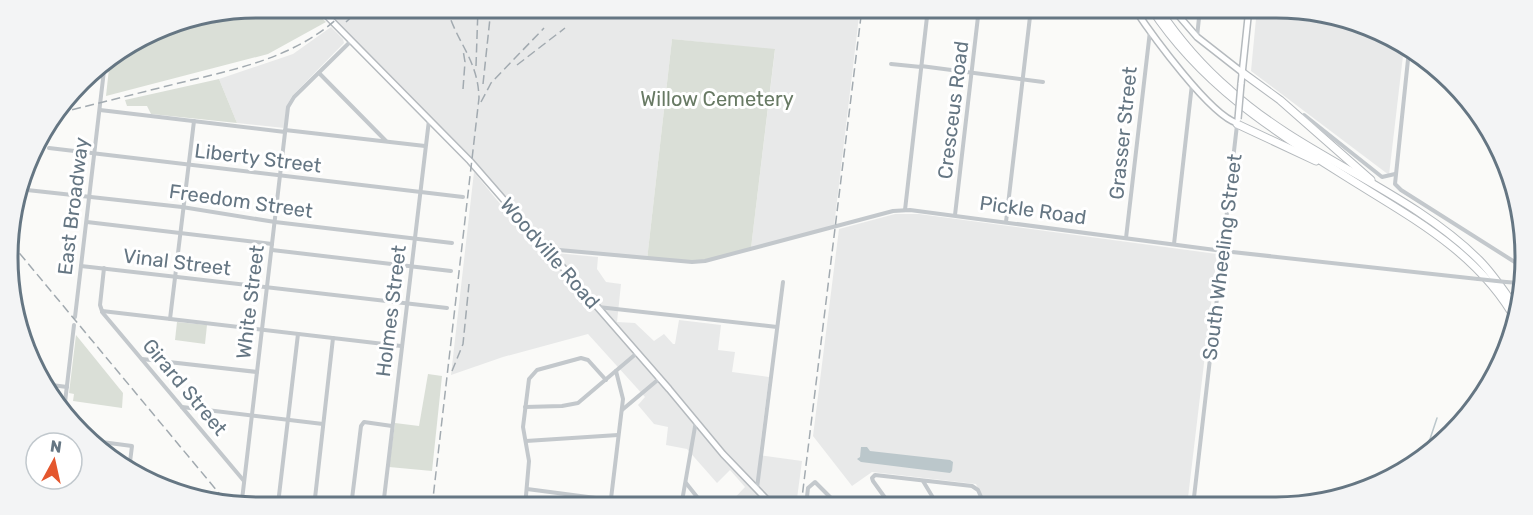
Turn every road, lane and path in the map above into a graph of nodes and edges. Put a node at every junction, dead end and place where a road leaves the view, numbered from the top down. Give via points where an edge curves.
1 (329, 18) edge
2 (926, 18) edge
3 (979, 18) edge
4 (1030, 18) edge
5 (1141, 18) edge
6 (1158, 18) edge
7 (1165, 18) edge
8 (1181, 18) edge
9 (1199, 18) edge
10 (1248, 18) edge
11 (1150, 31) junction
12 (1197, 37) junction
13 (352, 41) junction
14 (1408, 58) edge
15 (891, 64) dead end
16 (921, 67) junction
17 (319, 73) junction
18 (972, 73) junction
19 (1243, 73) junction
20 (104, 74) edge
21 (1023, 80) junction
22 (1043, 82) dead end
23 (1192, 82) junction
24 (100, 110) junction
25 (1304, 116) dead end
26 (429, 119) junction
27 (194, 121) junction
28 (1237, 122) junction
29 (285, 131) junction
30 (387, 142) junction
31 (425, 146) junction
32 (49, 148) dead end
33 (95, 153) junction
34 (188, 164) junction
35 (1342, 174) junction
36 (1395, 174) junction
37 (280, 177) junction
38 (27, 190) dead end
39 (420, 193) junction
40 (89, 197) junction
41 (463, 197) dead end
42 (1395, 198) junction
43 (182, 207) junction
44 (905, 210) junction
45 (955, 215) junction
46 (87, 222) junction
47 (275, 222) junction
48 (1006, 222) junction
49 (179, 233) junction
50 (1126, 238) junction
51 (414, 239) junction
52 (452, 243) dead end
53 (1174, 244) junction
54 (272, 247) junction
55 (547, 249) junction
56 (1223, 251) junction
57 (1515, 262) edge
58 (81, 266) junction
59 (411, 266) junction
60 (104, 268) junction
61 (451, 271) dead end
62 (174, 276) junction
63 (783, 282) dead end
64 (1513, 283) edge
65 (267, 287) junction
66 (1511, 301) edge
67 (407, 304) junction
68 (597, 307) junction
69 (447, 308) dead end
70 (1509, 310) edge
71 (102, 311) junction
72 (75, 317) dead end
73 (170, 319) junction
74 (74, 325) dead end
75 (777, 327) junction
76 (262, 330) junction
77 (298, 334) junction
78 (333, 338) junction
79 (402, 346) junction
80 (637, 352) junction
81 (142, 359) junction
82 (616, 371) junction
83 (257, 372) junction
84 (660, 378) junction
85 (606, 380) junction
86 (55, 385) edge
87 (67, 387) junction
88 (65, 401) edge
89 (182, 407) junction
90 (525, 407) junction
91 (622, 410) junction
92 (252, 415) junction
93 (288, 420) junction
94 (696, 420) junction
95 (324, 424) junction
96 (392, 426) junction
97 (619, 435) junction
98 (526, 441) junction
99 (105, 442) edge
100 (130, 461) edge
101 (923, 480) junction
102 (244, 482) junction
103 (686, 483) junction
104 (757, 488) junction
105 (526, 489) junction
106 (242, 496) edge
107 (279, 497) edge
108 (315, 497) edge
109 (352, 497) edge
110 (384, 497) edge
111 (526, 497) edge
112 (588, 497) edge
113 (611, 497) edge
114 (683, 497) edge
115 (697, 497) edge
116 (765, 497) edge
117 (807, 497) edge
118 (831, 497) edge
119 (884, 497) edge
120 (933, 497) edge
121 (980, 497) edge
122 (1194, 497) edge

1 - 13 main road, Woodville Road
2 - 16 street
3 - 18 street, Cresceus Road
4 - 21 street
5 - 11 main road
6 - 35 highway via 1197,67 1237,104
7 - 42 highway via 1199,60 1238,97
8 - 12 main road
9 - 12 street
10 - 19 main road, South Wheeling Street
11 - 23 main road
11 - 50 street, Grasser Street
12 - 19 main road
13 - 17 street
13 - 26 main road, Woodville Road
14 - 36 street
15 - 16 street
16 - 18 street
16 - 44 street
17 - 29 street, White Street via 288,107
17 - 30 street
18 - 21 street
18 - 45 street, Cresceus Road
19 - 28 main road, South Wheeling Street, bridge
19 - 42 highway
20 - 24 street, East Broadway
21 - 22 street
21 - 48 street
23 - 28 main road via 1216,111
23 - 53 street
24 - 27 street
24 - 33 street, East Broadway
25 - 36 street via 1382,177
26 - 31 street, Holmes Street
26 - 55 main road, Woodville Road
27 - 29 street
27 - 34 street
28 - 35 highway
28 - 56 street, South Wheeling Street
29 - 30 street
29 - 37 street, White Street
30 - 31 street
31 - 39 street, Holmes Street
32 - 33 street, Liberty Street
33 - 34 street, Liberty Street
33 - 40 street, East Broadway
34 - 37 street, Liberty Street
34 - 43 street
35 - 70 highway via 1467,257
36 - 57 street via 1395,184 1401,190
37 - 39 street, Liberty Street
37 - 47 street, White Street
38 - 40 street, Freedom Street
39 - 41 street, Liberty Street
39 - 51 street, Holmes Street
40 - 43 street, Freedom Street
40 - 46 street, East Broadway
42 - 66 highway via 1480,261
43 - 47 street, Freedom Street
43 - 49 street
44 - 45 street, Pickle Road
44 - 55 street, Pickle Road via 692,262
45 - 48 street, Pickle Road
46 - 49 street
46 - 58 street, East Broadway
47 - 51 street, Freedom Street
47 - 54 street, White Street
48 - 50 street, Pickle Road
49 - 54 street
49 - 62 street
50 - 53 street, Pickle Road
51 - 52 street, Freedom Street
51 - 59 street, Holmes Street
53 - 56 street, Pickle Road
54 - 59 street
54 - 65 street, White Street
55 - 68 main road, Woodville Road
56 - 64 street, Pickle Road, bridge
56 - 122 street, South Wheeling Street
58 - 60 street, Vinal Street
58 - 72 street, East Broadway
59 - 61 street
59 - 67 street, Holmes Street
60 - 62 street, Vinal Street
60 - 71 street
62 - 65 street, Vinal Street
62 - 73 street
63 - 75 street
65 - 67 street, Vinal Street
65 - 76 street, White Street
67 - 69 street, Vinal Street
67 - 79 street, Holmes Street
68 - 75 street
68 - 80 main road, Woodville Road
71 - 73 street
71 - 81 street, Girard Street
73 - 76 street
74 - 87 street
75 - 104 street
76 - 77 street
76 - 83 street, White Street
77 - 78 street
77 - 93 street
78 - 79 street
78 - 95 street
79 - 96 street, Holmes Street
80 - 82 street
80 - 84 main road, Woodville Road
81 - 83 street
81 - 89 street, Girard Street
82 - 85 street
82 - 91 street
83 - 92 street, White Street
84 - 91 street
84 - 94 main road, Woodville Road
85 - 90 street via 586,399 573,405
85 - 90 street via 584,358 537,370 529,379
86 - 87 street
87 - 88 street
89 - 92 street
89 - 102 street, Girard Street
90 - 98 street
91 - 97 street
92 - 93 street
92 - 102 street, White Street
93 - 95 street
93 - 107 street
94 - 103 street
94 - 104 main road, Woodville Road
95 - 108 street
96 - 109 street via 363,423 360,428
96 - 110 street, Holmes Street
97 - 98 street
97 - 113 street
98 - 105 street
99 - 100 street via 132,446
101 - 119 street via 873,477
101 - 120 street
101 - 121 street via 975,487
102 - 106 street, White Street
103 - 114 street
103 - 115 street
104 - 116 main road, Woodville Road
105 - 111 street
105 - 112 street
117 - 118 street via 813,482

